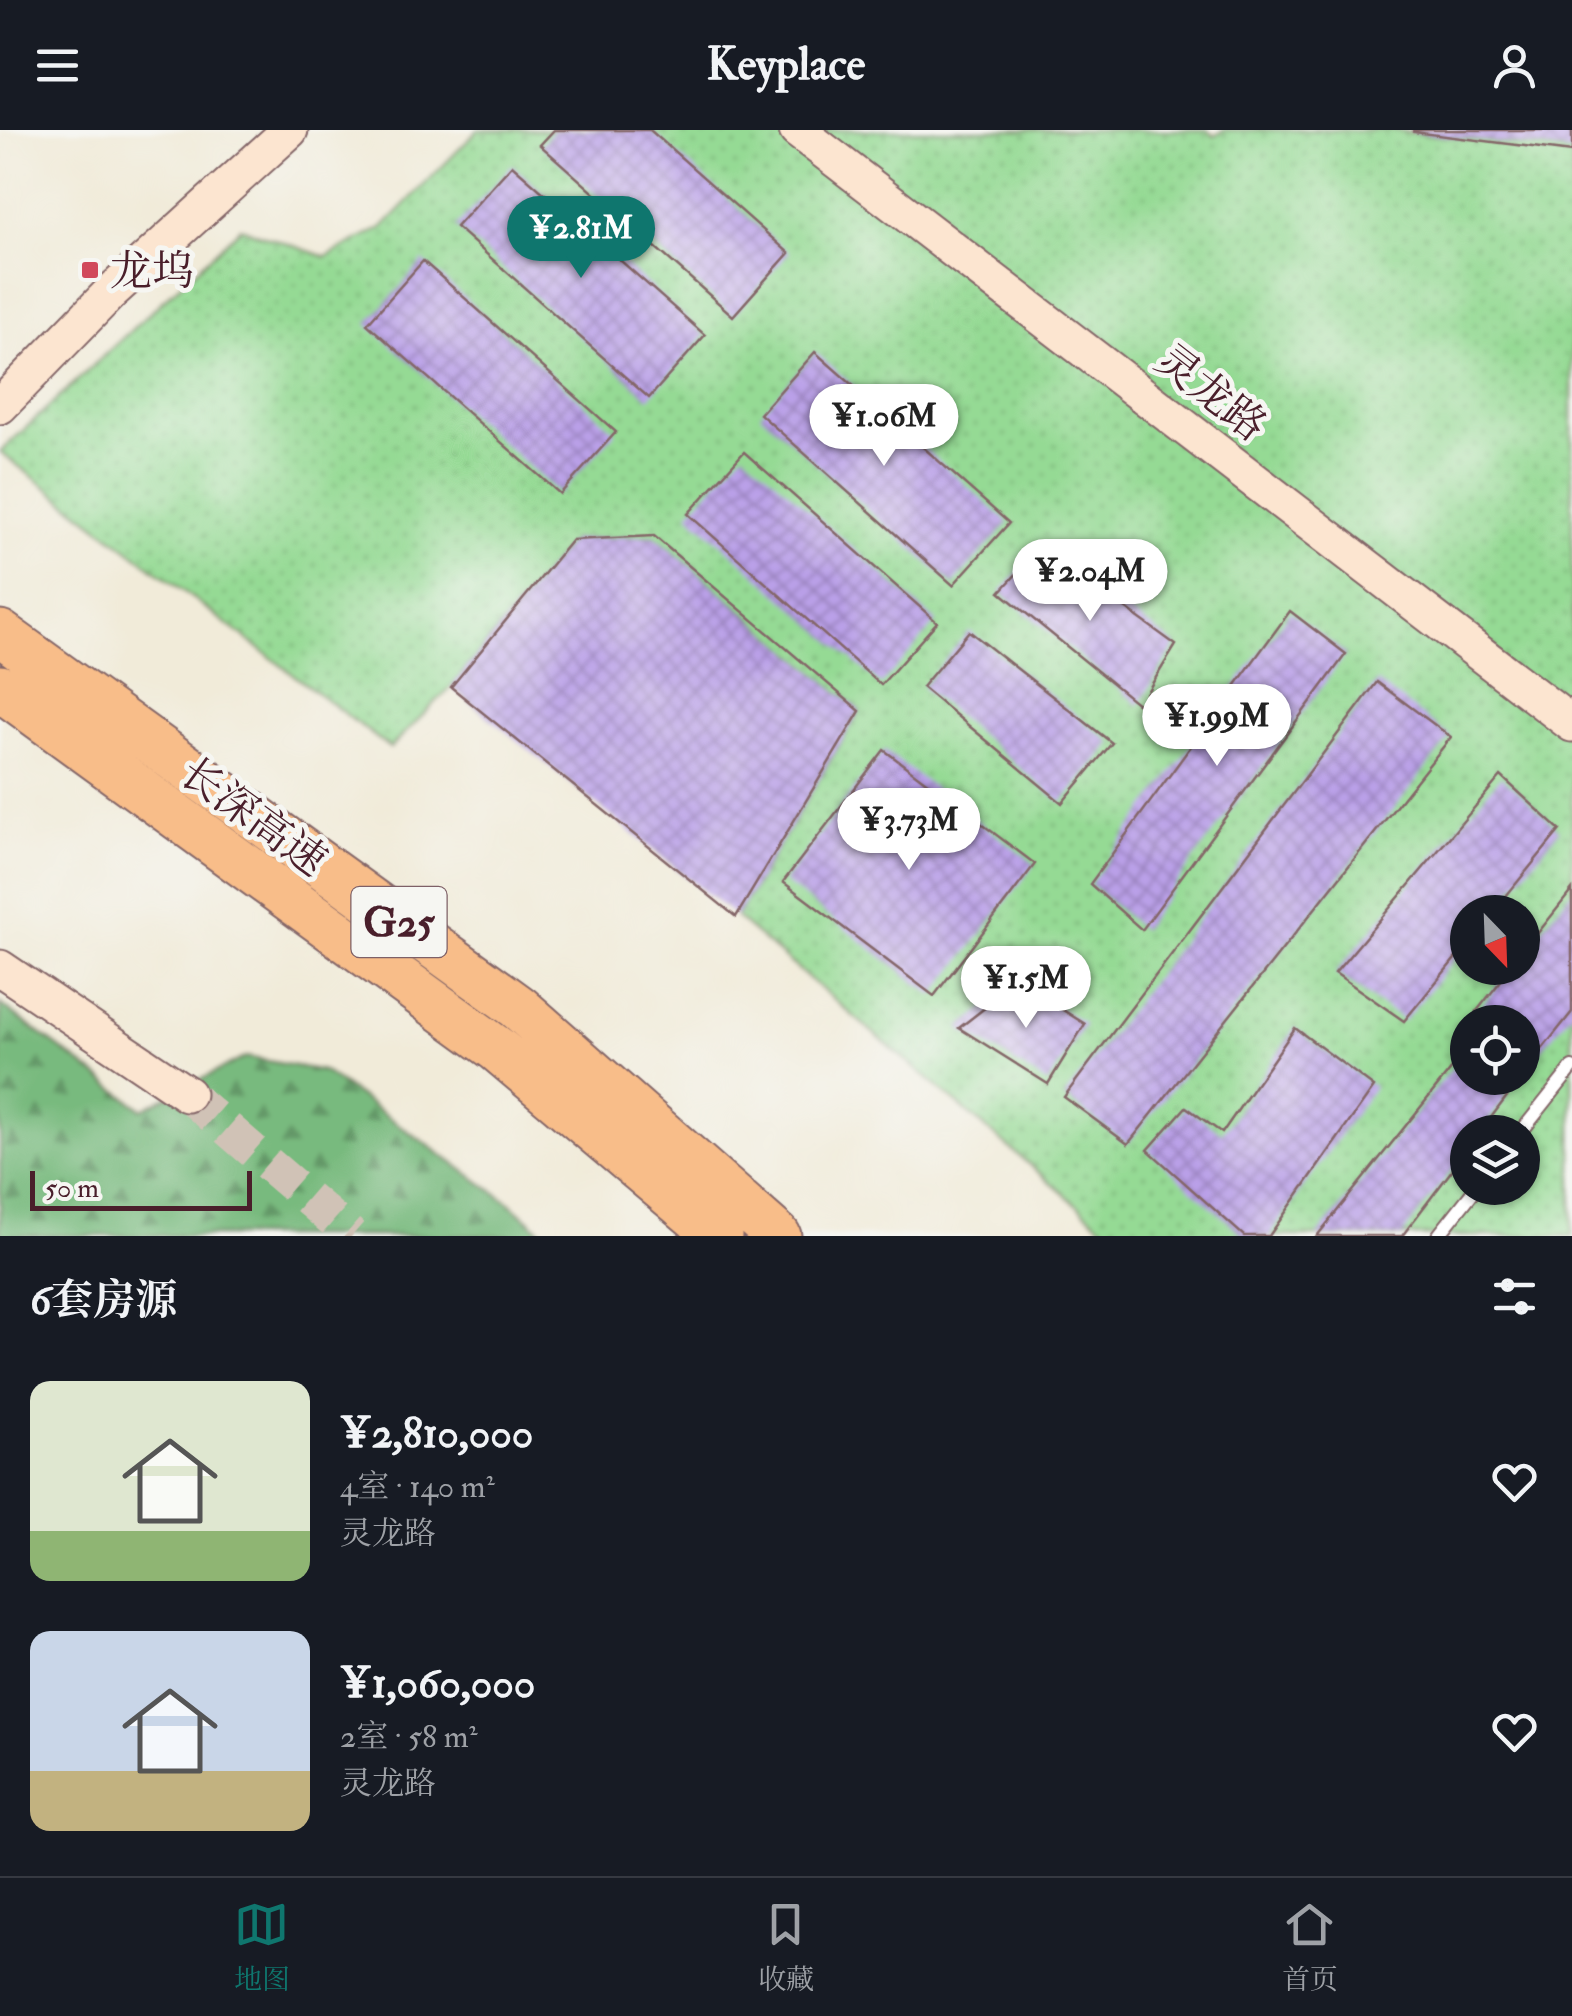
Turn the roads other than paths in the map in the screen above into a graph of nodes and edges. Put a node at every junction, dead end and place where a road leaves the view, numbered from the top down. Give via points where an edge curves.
1 (290, 130) edge
2 (797, 130) edge
3 (0, 406) edge
4 (0, 633) edge
5 (0, 688) edge
6 (1572, 724) edge
7 (0, 968) edge
8 (1572, 1068) edge
9 (187, 1094) tunnel mouth
10 (1534, 1115) edge
11 (1463, 1205) edge
12 (719, 1236) edge
13 (778, 1236) edge
14 (1438, 1236) edge

1 - 3 street via 111,292
2 - 6 street, 灵龙路
4 - 13 highway, 长深高速 / G25 via 518,1008
5 - 12 highway, 长深高速 / G25 via 497,1049
7 - 9 street
8 - 10 lane
11 - 14 lane

